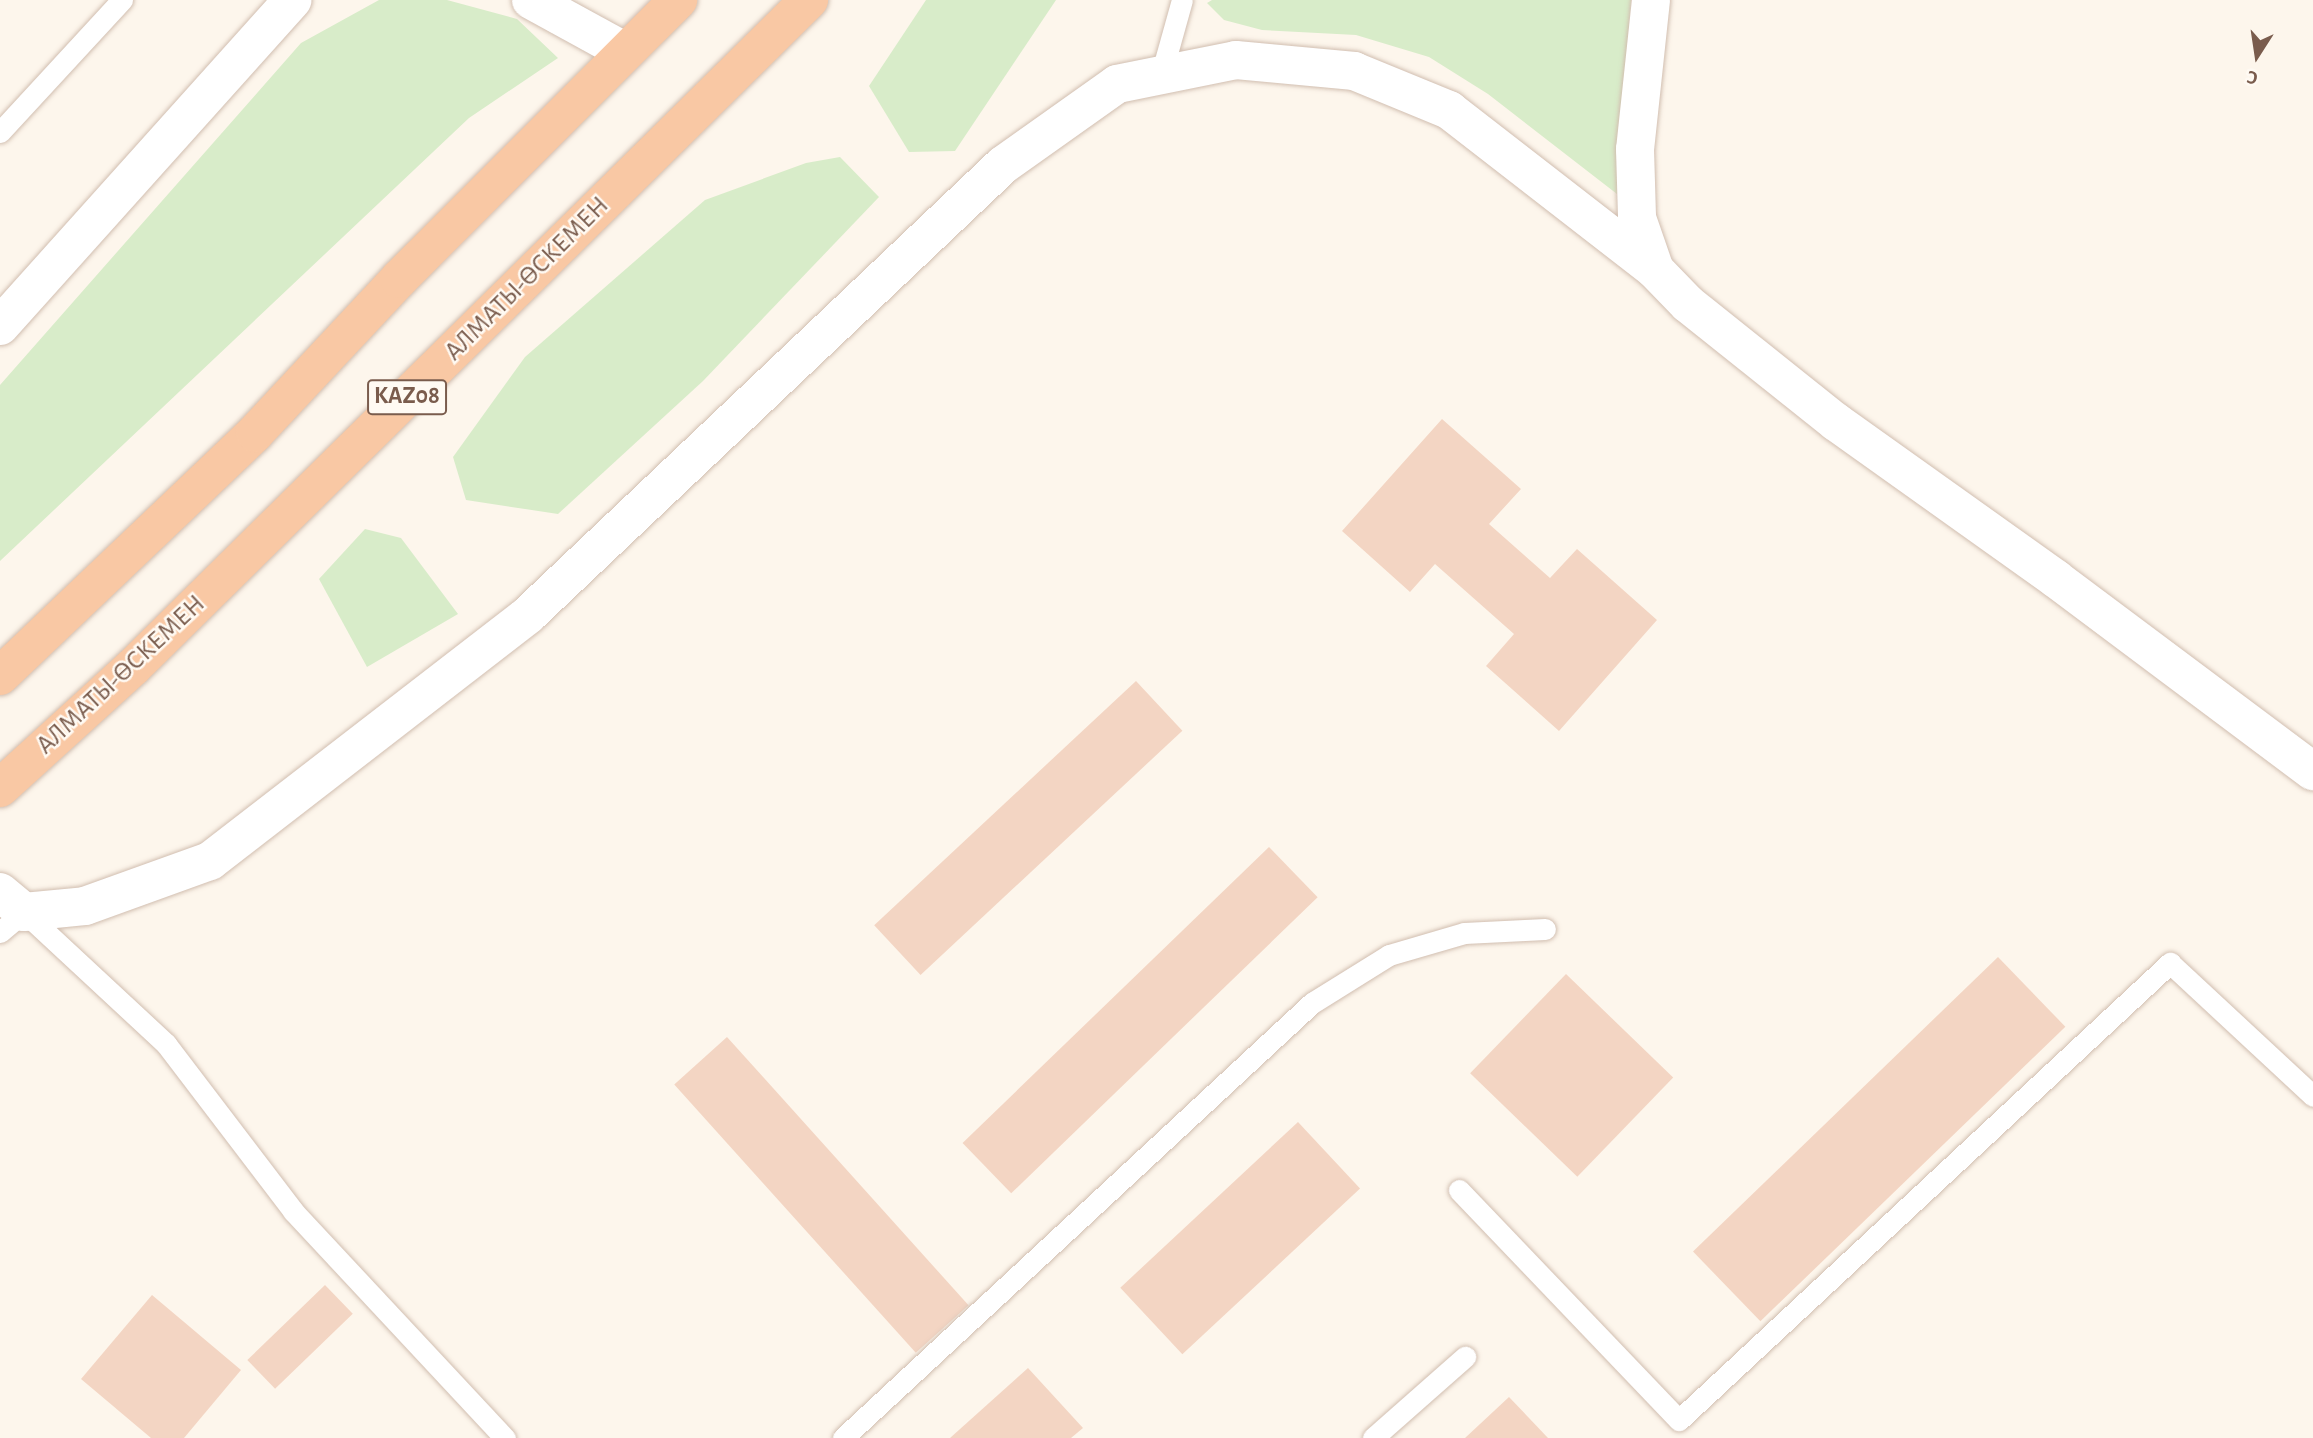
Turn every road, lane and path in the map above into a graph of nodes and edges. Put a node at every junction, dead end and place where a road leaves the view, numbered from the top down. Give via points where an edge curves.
1 (122, 0) edge
2 (531, 0) edge
3 (678, 0) edge
4 (809, 0) edge
5 (1182, 0) edge
6 (1651, 0) edge
7 (283, 3) edge
8 (624, 51) junction
9 (1161, 75) junction
10 (0, 132) edge
11 (1655, 270) junction
12 (0, 326) edge
13 (0, 676) edge
14 (2313, 771) edge
15 (0, 788) edge
16 (8, 912) edge
17 (1545, 929) dead end
18 (2313, 1096) edge
19 (1459, 1190) dead end
20 (1465, 1357) dead end
21 (505, 1438) edge
22 (843, 1438) edge
23 (1373, 1438) edge

1 - 10 lane
2 - 8 street
3 - 8 highway
4 - 15 highway, АЛМАТЫ-ӨСКЕМЕН / KAZ08 via 133,667
5 - 9 lane
6 - 11 street via 1635,149 1637,218
7 - 12 street
8 - 13 highway via 255,433
9 - 11 street via 1236,61 1354,71 1448,110
9 - 16 street via 1118,84 1003,165 528,615 210,861 85,906
11 - 14 street via 1688,304 1836,422
16 - 21 lane via 166,1044 293,1212
17 - 22 lane via 1464,933 1389,955 1312,1003
18 - 19 lane via 2170,963 1679,1420
20 - 23 lane

